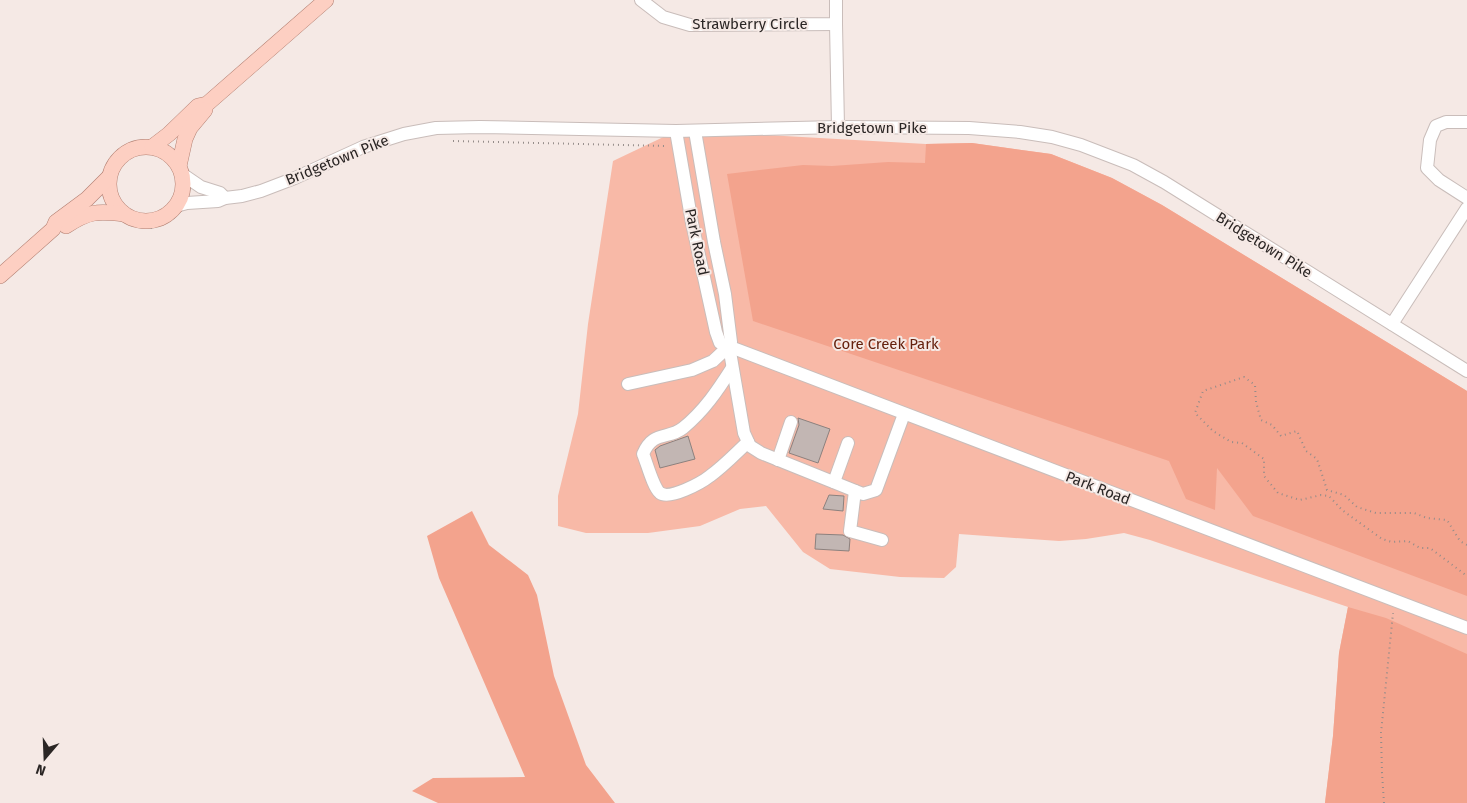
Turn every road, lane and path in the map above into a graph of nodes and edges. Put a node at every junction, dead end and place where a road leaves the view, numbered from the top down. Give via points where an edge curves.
1 (326, 0) edge
2 (641, 0) edge
3 (836, 0) edge
4 (836, 24) junction
5 (207, 104) junction
6 (1467, 122) edge
7 (838, 127) junction
8 (676, 131) junction
9 (694, 131) junction
10 (448, 141) dead end
11 (679, 146) junction
12 (152, 147) junction
13 (180, 170) junction
14 (109, 177) junction
15 (225, 198) junction
16 (1467, 198) edge
17 (1467, 208) edge
18 (177, 211) junction
19 (125, 219) junction
20 (53, 229) junction
21 (0, 276) edge
22 (725, 294) junction
23 (708, 298) junction
24 (1392, 324) junction
25 (729, 346) junction
26 (732, 368) junction
27 (1467, 371) edge
28 (628, 384) dead end
29 (904, 414) junction
30 (791, 422) dead end
31 (748, 442) junction
32 (848, 443) dead end
33 (778, 460) junction
34 (834, 482) junction
35 (855, 491) junction
36 (882, 540) dead end
37 (1467, 544) edge
38 (1467, 576) edge
39 (1394, 601) junction
40 (1467, 628) edge
41 (1384, 803) edge

1 - 5 main road
2 - 4 street, Strawberry Circle via 663,16 690,25
3 - 4 street
4 - 7 street
5 - 12 main road via 198,106
5 - 13 main road via 185,139
6 - 16 street via 1446,122 1436,126 1430,140 1427,168
7 - 9 street, Bridgetown Pike
7 - 24 street, Bridgetown Pike via 989,129 1052,137 1104,153 1164,182
8 - 9 street, Bridgetown Pike
8 - 11 street, Park Road
8 - 15 street, Bridgetown Pike via 436,128 363,147 261,191
9 - 22 street, Park Road
10 - 11 path
11 - 23 street, Park Road
12 - 13 main road via 168,154
12 - 14 main road via 136,148 121,156
13 - 15 street via 201,187
13 - 18 main road via 183,190
14 - 19 main road via 113,201
14 - 20 main road via 87,199 56,222
15 - 18 street, Bridgetown Pike via 187,203
17 - 24 street
18 - 19 main road via 156,220
18 - 19 path via 151,228 135,226
19 - 20 main road via 104,212 90,213 61,229
20 - 21 main road
22 - 23 street
22 - 25 street, Park Road
23 - 25 street, Park Road via 720,343
24 - 27 street, Bridgetown Pike
25 - 26 street
25 - 28 street via 713,361 692,370
25 - 29 street, Park Road
26 - 31 street
26 - 31 street via 700,412 681,430 652,440 643,454 658,491 671,495 710,476
29 - 35 street via 876,490 864,494
29 - 39 street, Park Road
30 - 33 street
31 - 33 street via 761,453
32 - 34 street
33 - 34 street
34 - 35 street
35 - 36 street via 850,531
37 - 38 path via 1460,541 1447,520 1414,513 1376,513 1357,507 1344,495 1327,490 1317,459 1306,451 1297,432 1281,436 1272,425 1261,420 1255,385 1244,377 1202,390 1195,413 1213,431 1231,442 1242,442 1264,459 1264,476 1278,493 1300,500 1329,496 1342,510 1382,539 1408,541 1420,548 1430,548
39 - 40 street, Park Road
39 - 41 path via 1381,733

